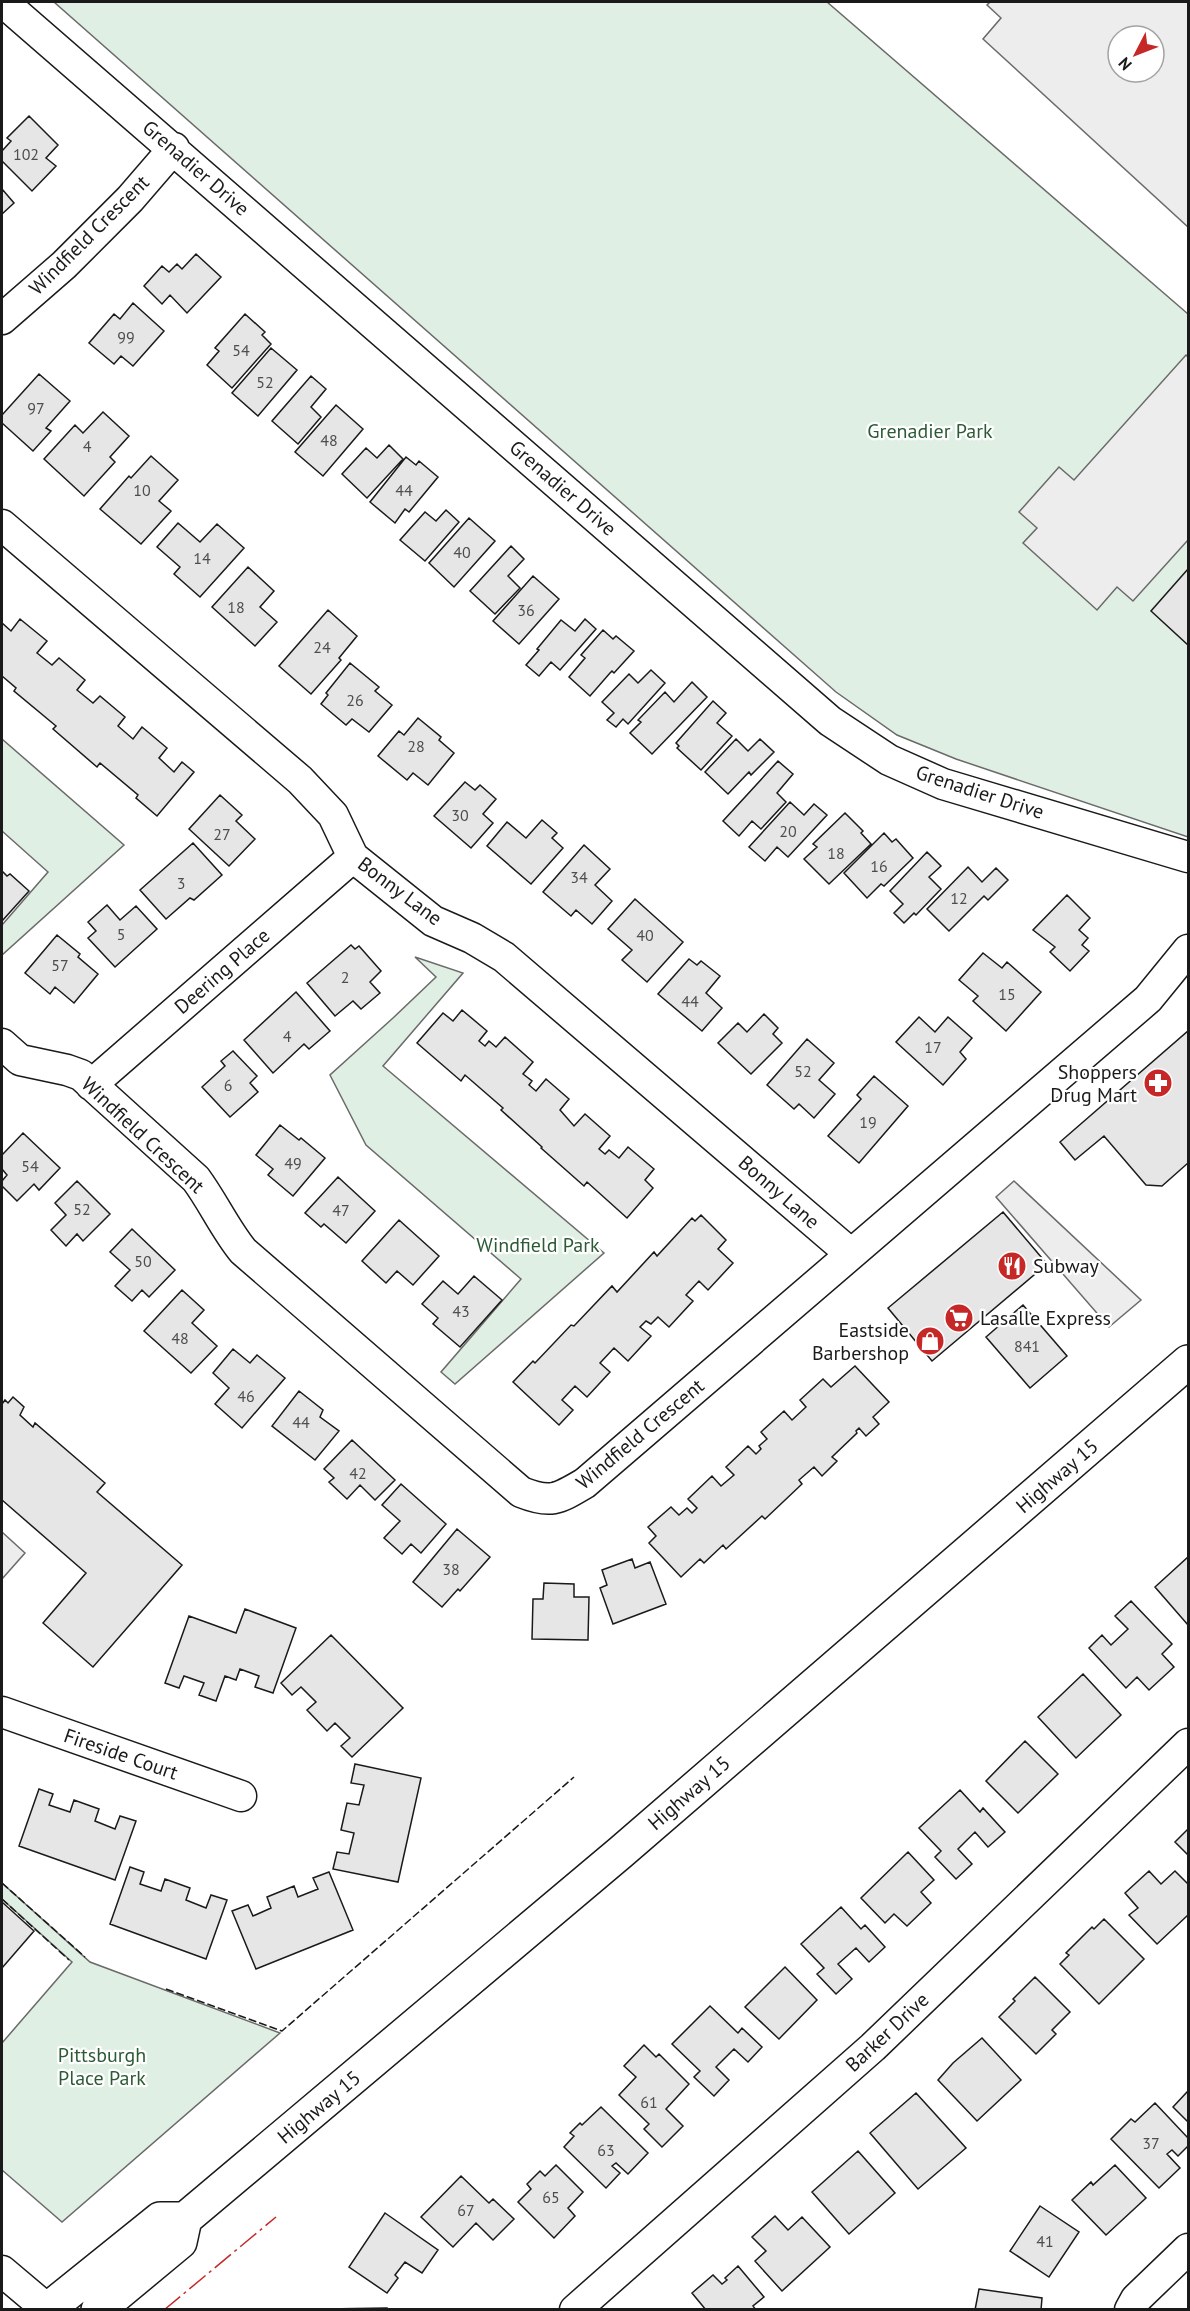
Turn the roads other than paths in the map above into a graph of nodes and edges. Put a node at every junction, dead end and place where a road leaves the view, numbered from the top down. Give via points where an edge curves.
1 (3, 2) edge
2 (174, 148) junction
3 (2, 320) edge
4 (2, 525) edge
5 (353, 857) junction
6 (1188, 857) edge
7 (1188, 950) edge
8 (2, 1044) edge
9 (91, 1085) junction
10 (851, 1254) junction
11 (1188, 1362) edge
12 (2, 1712) edge
13 (1188, 1744) edge
14 (241, 1796) dead end
15 (185, 2218) junction
16 (1188, 2248) edge
17 (2, 2271) edge
18 (47, 2309) edge
19 (98, 2310) edge
20 (575, 2310) edge
21 (1130, 2310) edge

1 - 2 street, Grenadier Drive
2 - 3 street, Windfield Crescent via 64,265
2 - 6 street, Grenadier Drive via 830,721 889,760 943,784
4 - 5 street, Bonny Lane via 300,780 333,815
5 - 9 street, Deering Place
5 - 10 street, Bonny Lane via 433,921 504,957
7 - 10 street, Windfield Crescent via 1148,999
8 - 9 street, Windfield Crescent via 20,1060 67,1070 81,1075
9 - 10 street, Windfield Crescent via 196,1179 243,1251 521,1492 543,1501 564,1496 585,1483
11 - 15 main road, Highway 15 via 621,1852
12 - 14 street, Fireside Court
13 - 20 street, Barker Drive via 873,2047
15 - 18 main road via 160,2219
15 - 19 main road via 180,2242
16 - 21 street
17 - 18 street

